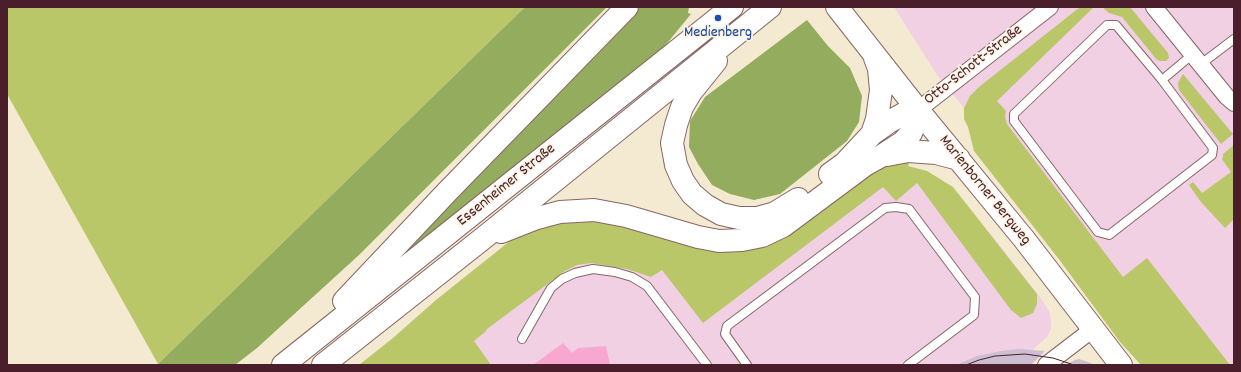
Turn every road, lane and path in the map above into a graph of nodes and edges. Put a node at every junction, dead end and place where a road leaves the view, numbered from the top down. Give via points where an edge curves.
1 (627, 7) edge
2 (732, 7) edge
3 (770, 7) edge
4 (1050, 7) edge
5 (1154, 7) edge
6 (841, 12) edge
7 (739, 32) junction
8 (1234, 39) edge
9 (874, 54) junction
10 (1197, 59) junction
11 (1162, 80) junction
12 (1234, 103) edge
13 (918, 110) junction
14 (872, 134) junction
15 (883, 155) junction
16 (959, 158) junction
17 (481, 240) junction
18 (1093, 329) junction
19 (522, 339) dead end
20 (289, 359) edge
21 (323, 365) edge
22 (707, 365) edge
23 (747, 365) edge
24 (908, 365) edge
25 (1046, 365) edge
26 (1121, 365) edge

1 - 20 main road
2 - 20 main road, Essenheimer Straße
3 - 7 main road, Essenheimer Straße
4 - 13 street, Otto-Schott-Straße
5 - 10 street
6 - 9 main road, Marienborner Bergweg
7 - 14 main road via 691,92 682,107 674,131 672,143 676,165 692,194 705,205 721,214 739,218 775,214 845,163
7 - 17 main road, Essenheimer Straße
8 - 10 lane
9 - 13 main road, Marienborner Bergweg
9 - 14 main road via 879,69 880,90 877,119
10 - 11 lane
10 - 12 street
11 - 11 lane via 1213,148 1212,155 1109,235 1098,232 1014,122 1014,114 1107,25 1116,25
13 - 14 main road via 897,117
13 - 15 main road via 911,133 903,142
13 - 16 main road, Marienborner Bergweg
15 - 16 main road via 908,151
15 - 17 main road via 865,165 783,226 762,236 719,241 594,210 560,212
16 - 18 main road, Marienborner Bergweg
17 - 21 main road, Essenheimer Straße
18 - 25 street
18 - 26 main road, Marienborner Bergweg
19 - 22 lane via 551,288 562,279 593,269 615,272 632,277 647,286
23 - 24 lane via 725,334 728,326 885,208 896,207 909,209 975,297 974,315

